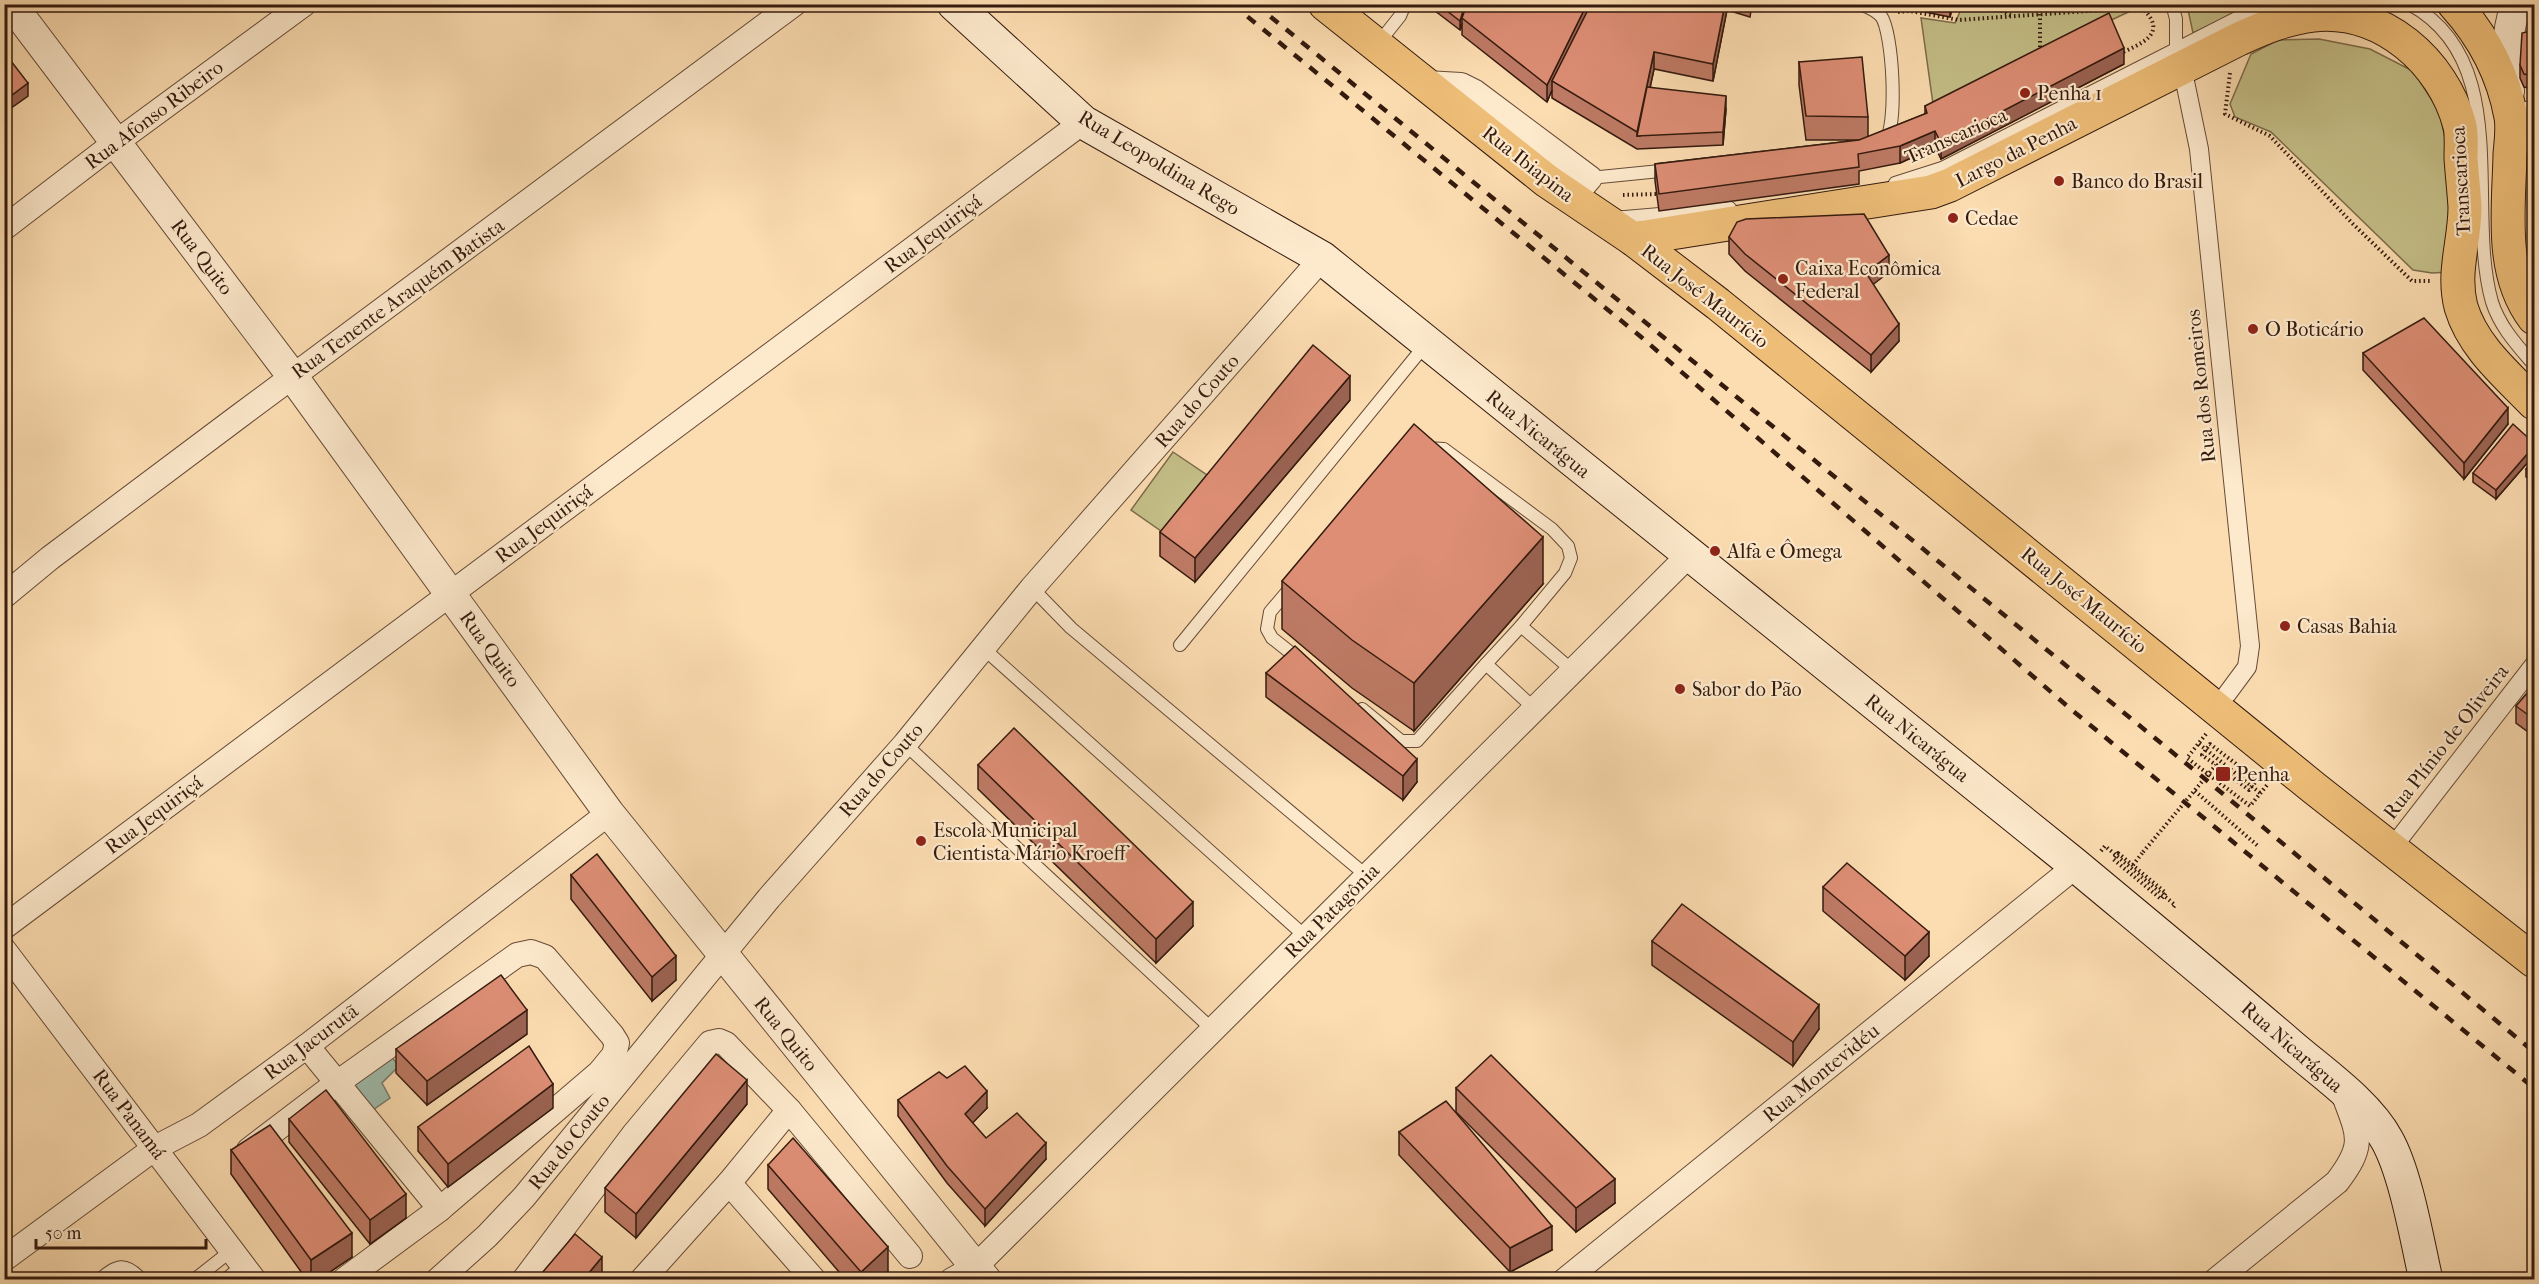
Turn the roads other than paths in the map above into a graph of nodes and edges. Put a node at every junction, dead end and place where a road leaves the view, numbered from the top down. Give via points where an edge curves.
1 (11, 4) edge
2 (304, 4) edge
3 (794, 4) edge
4 (954, 4) edge
5 (1325, 4) edge
6 (1405, 4) edge
7 (1860, 4) edge
8 (2172, 4) edge
9 (2264, 4) edge
10 (2409, 4) edge
11 (2454, 4) edge
12 (2516, 4) edge
13 (1377, 45) junction
14 (2179, 59) junction
15 (2523, 115) edge
16 (1083, 122) junction
17 (115, 143) junction
18 (1876, 147) edge
19 (1682, 169) edge
20 (1885, 185) dead end
21 (1581, 189) junction
22 (1746, 206) edge
23 (1612, 207) junction
24 (4, 228) edge
25 (1633, 240) junction
26 (1322, 258) junction
27 (2532, 309) edge
28 (1427, 343) junction
29 (2535, 365) edge
30 (293, 377) junction
31 (2535, 403) edge
32 (1412, 453) edge
33 (1689, 555) junction
34 (1300, 577) edge
35 (1032, 588) junction
36 (450, 594) junction
37 (4, 596) edge
38 (1521, 626) junction
39 (1180, 645) dead end
40 (984, 648) junction
41 (1486, 664) junction
42 (2535, 664) edge
43 (1309, 667) edge
44 (1573, 671) junction
45 (2227, 694) dead end
46 (1355, 704) edge
47 (1535, 709) junction
48 (905, 744) junction
49 (609, 813) junction
50 (2392, 848) junction
51 (2074, 864) junction
52 (1367, 876) junction
53 (4, 927) edge
54 (1306, 937) junction
55 (4, 950) edge
56 (722, 955) junction
57 (2535, 961) edge
58 (1212, 1030) junction
59 (307, 1046) junction
60 (337, 1083) junction
61 (2341, 1088) junction
62 (789, 1110) junction
63 (155, 1148) junction
64 (244, 1153) edge
65 (729, 1183) junction
66 (440, 1209) junction
67 (910, 1256) dead end
68 (4, 1259) edge
69 (238, 1269) edge
70 (971, 1275) edge
71 (99, 1280) edge
72 (142, 1280) edge
73 (194, 1280) edge
74 (344, 1280) edge
75 (438, 1280) edge
76 (524, 1280) edge
77 (642, 1280) edge
78 (814, 1280) edge
79 (1565, 1280) edge
80 (2216, 1280) edge
81 (2427, 1280) edge

1 - 17 street, Rua Quito
2 - 17 street, Rua Afonso Ribeiro
3 - 30 street, Rua Tenente Araquém Batista
4 - 16 main road, Rua Leopoldina Rego
5 - 13 main road, Rua Ibiapina
6 - 13 lane
7 - 18 lane via 1873,9 1887,31 1892,119 1888,138
8 - 14 lane
9 - 14 lane, Transcarioca
10 - 29 lane, Transcarioca via 2443,30 2471,80 2479,127 2486,278 2504,330
11 - 15 main road via 2491,54
12 - 15 street via 2508,30 2506,62
13 - 21 main road, Rua Ibiapina
14 - 20 lane, Transcarioca via 1942,168
14 - 25 main road, Largo da Penha via 1931,192
14 - 31 main road, Largo da Penha via 2289,19 2313,15 2364,21 2395,34 2418,54 2439,76 2460,127 2465,209 2456,282 2462,307 2483,350
14 - 45 street, Rua dos Romeiros via 2199,149 2250,646 2247,667
15 - 27 main road via 2508,242 2513,275
16 - 26 main road, Rua Leopoldina Rego
16 - 36 street, Rua Jequiriçá
17 - 24 street, Rua Afonso Ribeiro
17 - 30 street, Rua Quito
19 - 21 lane
21 - 23 main road, Rua Ibiapina
22 - 23 lane
23 - 25 main road, Rua Ibiapina
25 - 50 main road, Rua José Maurício via 1718,304
26 - 28 main road, Rua Nicarágua
26 - 35 street, Rua do Couto
28 - 33 main road, Rua Nicarágua
28 - 39 lane
30 - 36 street, Rua Quito
30 - 37 street, Rua Tenente Araquém Batista
32 - 38 lane via 1430,447 1444,448 1568,546 1571,558 1565,573
33 - 44 street, Rua Patagônia
33 - 51 main road, Rua Nicarágua
34 - 43 lane via 1270,612 1267,629 1272,638
35 - 40 street, Rua do Couto
35 - 52 lane via 1071,628
36 - 49 street, Rua Quito
36 - 53 street, Rua Jequiriçá
38 - 41 lane
38 - 44 lane
40 - 48 street, Rua do Couto
40 - 54 lane
41 - 46 lane via 1417,741 1401,741
41 - 47 lane
42 - 50 street, Rua Plínio de Oliveira
44 - 47 street, Rua Patagônia
47 - 52 street, Rua Patagônia
48 - 56 street, Rua do Couto
48 - 58 lane
49 - 56 street, Rua Quito
49 - 59 street, Rua Jacurutã
50 - 57 main road, Rua José Maurício
51 - 61 main road, Rua Nicarágua
51 - 79 street, Rua Montevidéu
52 - 54 street, Rua Patagônia
54 - 58 street, Rua Patagônia
55 - 63 street, Rua Panamá
56 - 70 street, Rua Quito
56 - 75 street, Rua do Couto via 524,1197
58 - 70 street, Rua Patagônia
59 - 60 street
59 - 63 street, Rua Jacurutã via 199,1125
60 - 64 street
60 - 66 street
60 - 66 street via 517,955 531,952 545,957 612,1035 617,1043 614,1054 600,1072
61 - 80 street via 2358,1143 2350,1165 2337,1182
61 - 81 main road, Rua Nicarágua via 2387,1140 2398,1166
62 - 65 street
62 - 67 street
62 - 76 street via 726,1044 710,1043 634,1134
63 - 68 street, Rua Jacurutã
63 - 69 street, Rua Panamá
65 - 77 street
65 - 78 street
66 - 74 street
69 - 73 lane
71 - 72 lane via 113,1268 125,1267

